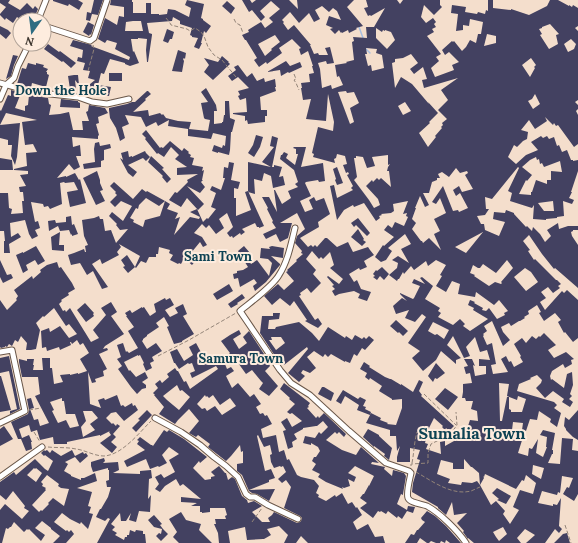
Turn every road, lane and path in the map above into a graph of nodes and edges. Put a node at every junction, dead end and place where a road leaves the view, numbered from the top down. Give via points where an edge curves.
1 (46, 0) edge
2 (107, 0) edge
3 (41, 12) edge
4 (166, 18) dead end
5 (234, 19) dead end
6 (52, 29) edge
7 (243, 32) dead end
8 (92, 40) junction
9 (25, 52) edge
10 (88, 71) dead end
11 (294, 74) dead end
12 (236, 77) dead end
13 (0, 84) edge
14 (6, 85) junction
15 (299, 90) dead end
16 (0, 99) edge
17 (129, 100) dead end
18 (295, 228) dead end
19 (240, 311) junction
20 (0, 352) edge
21 (158, 356) dead end
22 (424, 394) dead end
23 (41, 408) dead end
24 (25, 411) junction
25 (456, 412) dead end
26 (155, 418) joint
27 (0, 423) edge
28 (457, 425) junction
29 (34, 432) dead end
30 (417, 432) dead end
31 (42, 447) junction
32 (411, 464) junction
33 (410, 472) junction
34 (0, 477) edge
35 (480, 487) dead end
36 (268, 505) junction
37 (298, 519) dead end
38 (252, 522) dead end
39 (565, 525) dead end
40 (466, 543) edge
41 (571, 543) edge

1 - 3 street
2 - 8 street
4 - 12 path via 170,25 187,28 190,31 195,28 200,32 214,55 222,60
5 - 7 path
6 - 8 street
8 - 10 path via 94,49
9 - 14 street via 14,78
11 - 15 path
13 - 14 street
14 - 16 street
14 - 17 street via 32,92 78,97 107,104
18 - 19 street via 287,260 279,276
19 - 21 path
19 - 33 street via 291,383 310,395 386,463
20 - 24 street via 12,350
22 - 28 path
23 - 24 path
24 - 27 street
25 - 28 path
26 - 31 path via 129,443 110,454 102,456 76,449
26 - 36 street via 200,445 238,477 246,494
28 - 32 path via 447,439 431,444 428,462
29 - 31 path
30 - 32 path
31 - 34 street
32 - 33 path
33 - 35 path via 416,472 444,487 459,491 470,491
33 - 40 street via 410,501 427,506 438,514
36 - 37 street
36 - 38 path via 262,508
39 - 41 path

